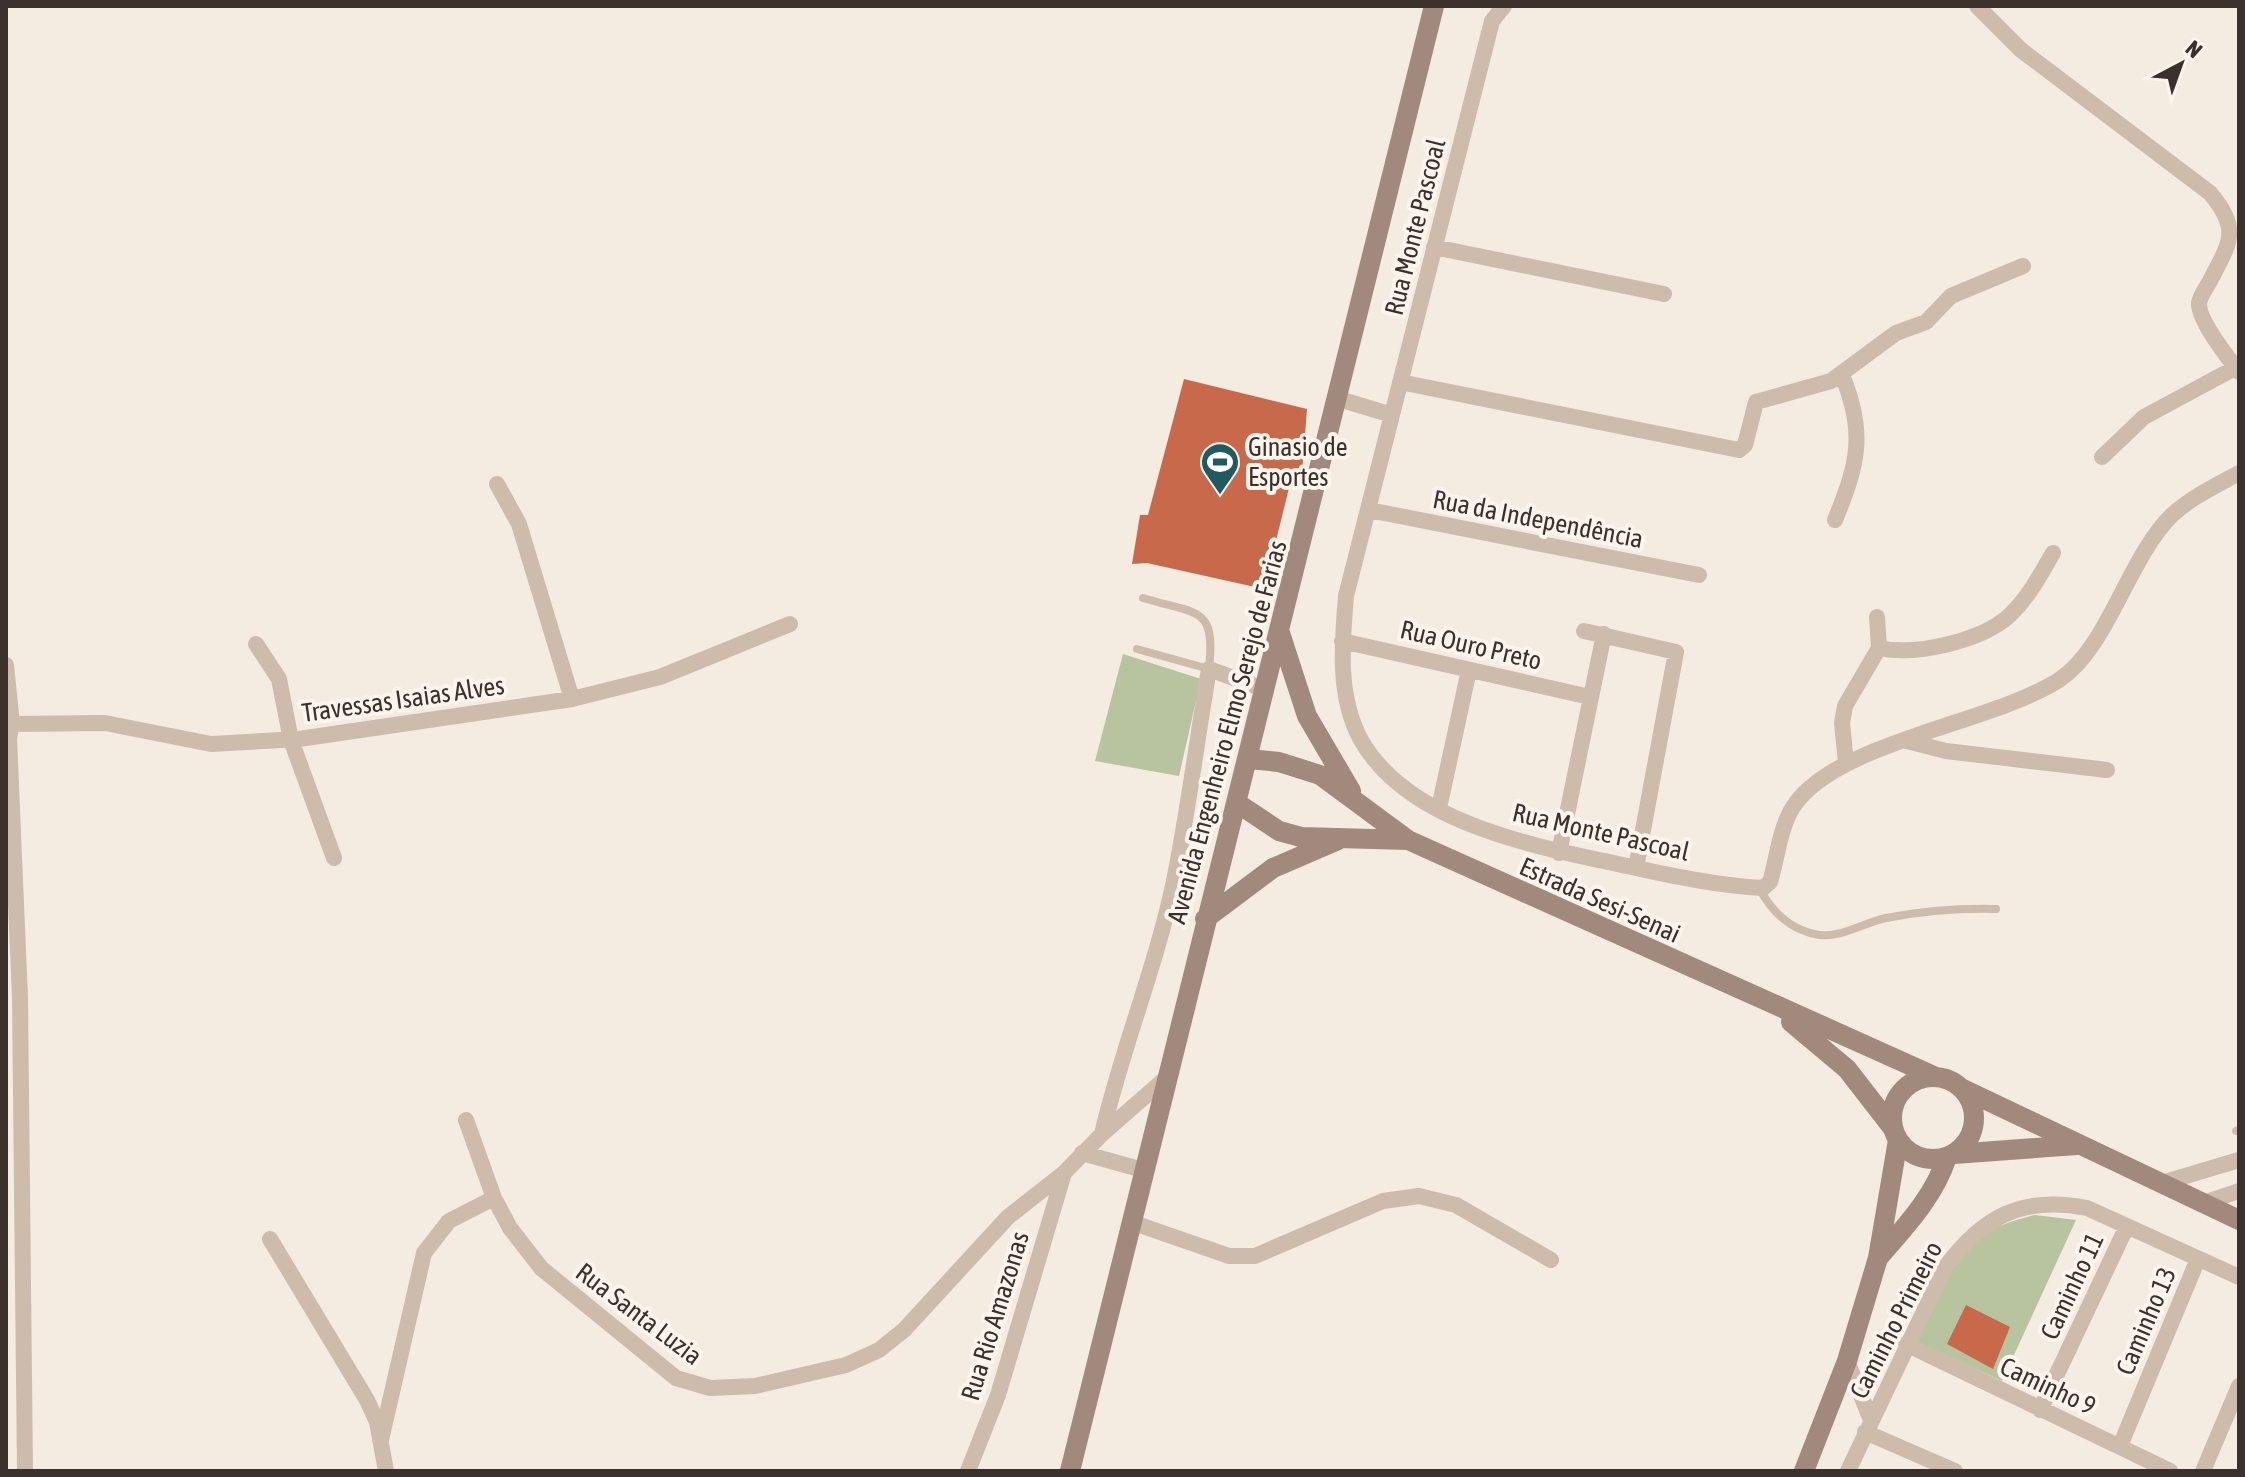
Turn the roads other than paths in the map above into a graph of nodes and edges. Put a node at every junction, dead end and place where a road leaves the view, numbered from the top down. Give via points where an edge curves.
1 (1434, 6) edge
2 (1504, 6) edge
3 (1977, 6) edge
4 (1434, 247) junction
5 (2023, 266) dead end
6 (1664, 294) dead end
7 (2237, 370) edge
8 (1842, 375) junction
9 (1400, 382) junction
10 (1339, 399) junction
11 (1392, 415) junction
12 (2102, 457) dead end
13 (2239, 473) edge
14 (497, 484) dead end
15 (1369, 510) junction
16 (1835, 520) dead end
17 (2053, 553) dead end
18 (1699, 575) dead end
19 (1143, 598) dead end
20 (1877, 617) dead end
21 (790, 624) dead end
22 (1584, 631) dead end
23 (1280, 633) junction
24 (1604, 634) junction
25 (1342, 641) junction
26 (256, 644) dead end
27 (1879, 648) junction
28 (1137, 649) dead end
29 (6, 665) edge
30 (1209, 669) junction
31 (1469, 670) junction
32 (1266, 690) junction
33 (1590, 697) junction
34 (572, 699) junction
35 (12, 724) junction
36 (291, 740) junction
37 (1907, 741) junction
38 (1249, 759) junction
39 (1846, 763) junction
40 (2107, 770) dead end
41 (1237, 803) junction
42 (1360, 805) junction
43 (1439, 808) junction
44 (1349, 836) junction
45 (1408, 840) junction
46 (1559, 853) junction
47 (334, 858) dead end
48 (1636, 868) junction
49 (1758, 888) junction
50 (1996, 909) dead end
51 (11, 910) edge
52 (1205, 919) junction
53 (1772, 1006) junction
54 (1934, 1076) junction
55 (1166, 1078) junction
56 (1963, 1089) junction
57 (466, 1120) dead end
58 (1102, 1134) junction
59 (1895, 1134) junction
60 (2077, 1145) junction
61 (1082, 1153) junction
62 (1950, 1155) junction
63 (2239, 1160) edge
64 (1143, 1170) junction
65 (1064, 1173) junction
66 (2162, 1183) junction
67 (2239, 1191) edge
68 (494, 1198) junction
69 (2203, 1203) junction
70 (2239, 1220) edge
71 (1131, 1222) junction
72 (2127, 1226) junction
73 (270, 1239) dead end
74 (1878, 1258) junction
75 (2198, 1259) junction
76 (1551, 1260) dead end
77 (2239, 1277) edge
78 (1906, 1344) junction
79 (1847, 1361) junction
80 (2239, 1386) edge
81 (2040, 1410) junction
82 (1868, 1426) junction
83 (381, 1440) junction
84 (2120, 1446) junction
85 (25, 1471) edge
86 (386, 1471) edge
87 (968, 1471) edge
88 (1070, 1471) edge
89 (1804, 1471) edge
90 (1848, 1471) edge
91 (1955, 1471) edge
92 (2170, 1471) edge
93 (2203, 1471) edge

1 - 10 street, Avenida Engenheiro Elmo Serejo de Farias
2 - 4 street, Rua Monte Pascoal via 1492,21
3 - 7 street via 2021,50 2210,193 2223,209 2232,229 2229,244 2199,301 2200,315
4 - 6 street
4 - 9 street, Rua Monte Pascoal
5 - 8 street via 1951,296 1926,322 1896,333
7 - 12 street via 2144,417
8 - 9 street via 1756,402 1739,450
8 - 16 street via 1856,409 1859,436 1849,487
9 - 11 street, Rua Monte Pascoal
10 - 11 street
10 - 23 street, Avenida Engenheiro Elmo Serejo de Farias
11 - 15 street, Rua Monte Pascoal
13 - 37 street via 2181,508 2163,526 2069,672 2025,698
14 - 34 street via 519,524
15 - 18 street, Rua da Independência
15 - 25 street, Rua Monte Pascoal via 1346,596
17 - 27 street via 2032,591 2001,623 1933,648
19 - 30 lane via 1200,615 1212,636
20 - 27 street
21 - 34 street, Travessas Isaias Alves via 660,677
22 - 24 street
23 - 32 street, Avenida Engenheiro Elmo Serejo de Farias
23 - 42 street via 1307,716
24 - 33 street
24 - 48 street via 1676,652
25 - 31 street, Rua Ouro Preto
25 - 43 street, Rua Monte Pascoal via 1345,687 1359,736 1386,773
26 - 36 street via 279,679
27 - 39 street via 1845,706
28 - 30 lane
29 - 35 street
30 - 32 street
30 - 58 street via 1174,882
31 - 33 street, Rua Ouro Preto
31 - 43 street
32 - 38 street, Avenida Engenheiro Elmo Serejo de Farias
33 - 46 street
34 - 36 street, Travessas Isaias Alves
35 - 36 street, Travessas Isaias Alves via 105,723 211,744
35 - 51 street
36 - 47 street
37 - 39 street
37 - 40 street via 1946,751
38 - 41 street, Avenida Engenheiro Elmo Serejo de Farias
38 - 42 street, Estrada Sesi-Senai via 1320,775
39 - 49 street via 1796,802 1770,882
41 - 44 street, Estrada Sesi-Senai via 1290,834
41 - 52 street, Avenida Engenheiro Elmo Serejo de Farias
42 - 45 street, Estrada Sesi-Senai
43 - 46 street, Rua Monte Pascoal via 1487,831
44 - 45 street, Estrada Sesi-Senai
44 - 52 street via 1273,868
45 - 53 street, Estrada Sesi-Senai
46 - 48 street, Rua Monte Pascoal
48 - 49 street, Rua Monte Pascoal
49 - 50 lane via 1788,922 1823,936 1944,908
51 - 85 street
52 - 55 street, Avenida Engenheiro Elmo Serejo de Farias
53 - 54 street, Estrada Sesi-Senai
53 - 59 street, Estrada Sesi-Senai via 1847,1069
54 - 56 street
54 - 59 street via 1921,1077 1901,1091 1891,1115
55 - 58 street
55 - 64 street, Avenida Engenheiro Elmo Serejo de Farias
56 - 60 street
56 - 62 street via 1974,1123 1964,1146
57 - 68 street, Rua Santa Luzia
58 - 61 street
59 - 62 street via 1914,1155
59 - 74 street
60 - 62 street
60 - 66 street
61 - 64 street
61 - 65 street, Rua Santa Luzia
62 - 74 street via 1914,1217
63 - 66 street
64 - 71 street, Avenida Engenheiro Elmo Serejo de Farias
65 - 68 street, Rua Santa Luzia via 1008,1217 904,1330 879,1350 801,1377 710,1388 676,1378 557,1282 527,1254
65 - 87 street, Rua Rio Amazonas via 998,1395
66 - 69 street
67 - 69 street
68 - 83 street via 449,1221 424,1253
69 - 70 street
71 - 76 street via 1229,1256 1255,1256 1383,1201 1419,1196 1456,1205
71 - 88 street, Avenida Engenheiro Elmo Serejo de Farias
72 - 75 street, Caminho Primeiro
72 - 78 street, Caminho Primeiro via 2087,1208 2060,1203 2009,1212 1964,1241 1942,1271
72 - 81 street, Caminho 11
73 - 83 street via 367,1400
74 - 79 street
75 - 77 street, Caminho Primeiro
75 - 84 street, Caminho 13
78 - 81 street, Caminho 9
78 - 82 street, Caminho Primeiro
79 - 82 street
79 - 89 street
80 - 93 street
81 - 84 street, Caminho 9
82 - 90 street, Caminho Primeiro
82 - 91 street
83 - 86 street
84 - 92 street, Caminho 9

